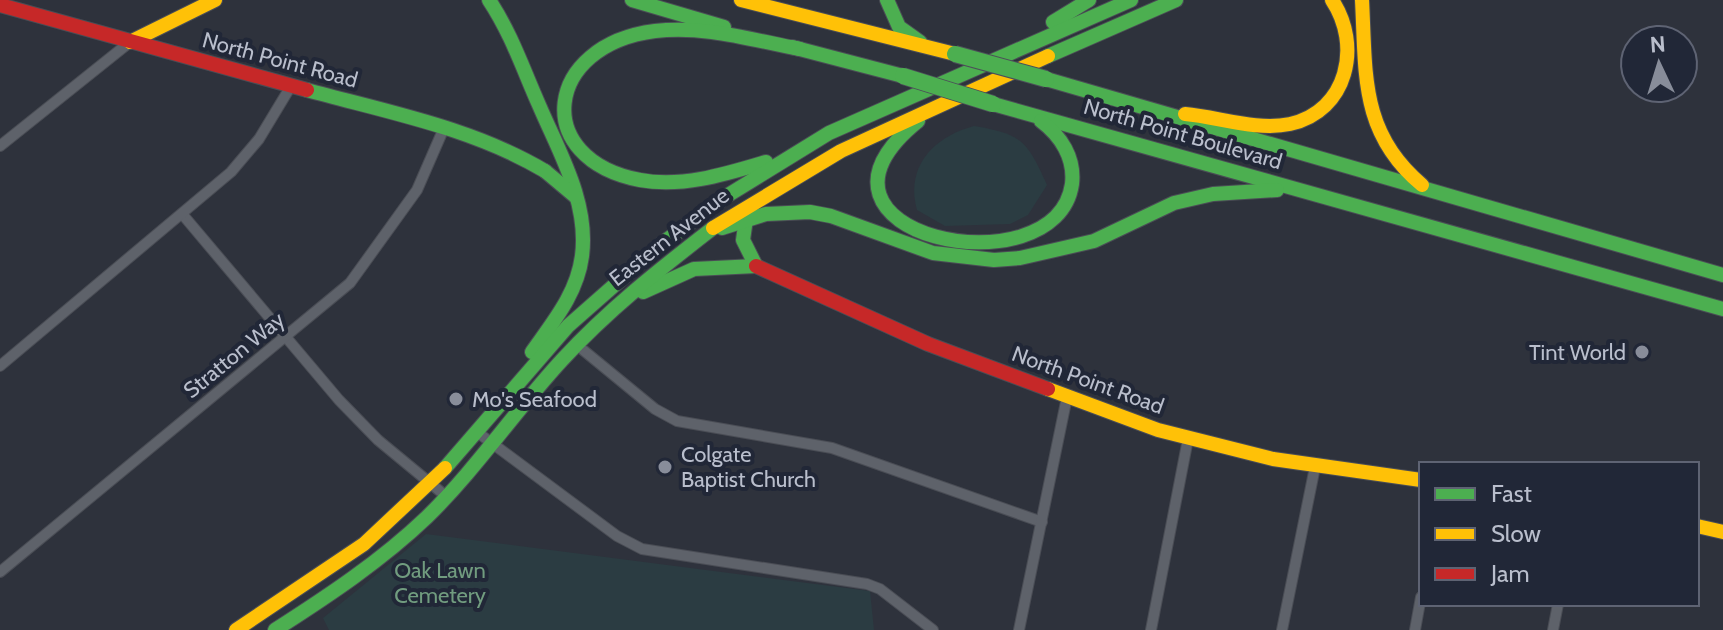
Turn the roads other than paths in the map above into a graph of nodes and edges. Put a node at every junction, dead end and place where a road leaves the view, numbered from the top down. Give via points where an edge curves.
1 (215, 0) edge
2 (489, 0) edge
3 (632, 0) edge
4 (741, 0) edge
5 (887, 0) edge
6 (1089, 0) edge
7 (1131, 0) edge
8 (1176, 0) edge
9 (1182, 0) edge
10 (1332, 0) edge
11 (1362, 0) edge
12 (0, 5) edge
13 (1149, 12) junction
14 (130, 42) junction
15 (800, 49) junction
16 (950, 53) junction
17 (947, 79) junction
18 (291, 86) junction
19 (952, 99) junction
20 (1029, 114) junction
21 (1167, 114) junction
22 (444, 128) junction
23 (0, 146) edge
24 (786, 156) junction
25 (1300, 190) junction
26 (1437, 195) junction
27 (756, 198) junction
28 (580, 202) junction
29 (183, 215) junction
30 (744, 221) junction
31 (702, 235) junction
32 (756, 266) junction
33 (1723, 275) edge
34 (617, 305) junction
35 (1723, 309) edge
36 (287, 338) junction
37 (577, 345) junction
38 (0, 366) edge
39 (513, 386) junction
40 (1067, 397) junction
41 (477, 432) junction
42 (1188, 439) junction
43 (492, 442) junction
44 (1315, 467) junction
45 (1419, 480) edge
46 (431, 483) junction
47 (447, 497) junction
48 (1042, 522) junction
49 (1699, 526) edge
50 (1723, 532) edge
51 (338, 565) junction
52 (0, 572) edge
53 (349, 581) junction
54 (1419, 606) edge
55 (1558, 606) edge
56 (236, 630) edge
57 (275, 630) edge
58 (933, 630) edge
59 (1019, 630) edge
60 (1151, 630) edge
61 (1282, 630) edge
62 (1415, 630) edge
63 (1553, 630) edge

1 - 14 main road
2 - 28 main road
3 - 15 main road, North Point Boulevard
4 - 16 main road, North Point Boulevard
5 - 16 main road via 899,27 919,42
6 - 17 main road
7 - 17 main road, Eastern Avenue
8 - 13 main road, Eastern Avenue
9 - 13 main road
10 - 21 main road via 1349,34 1349,57 1336,92 1314,115 1281,127 1256,127 1209,115
11 - 26 main road via 1374,127 1407,175
12 - 14 main road, North Point Road
13 - 19 main road, Eastern Avenue
14 - 18 main road, North Point Road
14 - 23 street
15 - 20 main road, North Point Boulevard, bridge
15 - 24 main road via 699,32 642,34 608,44 583,61 569,80 563,104 567,130 580,150 626,177 665,182 713,178
16 - 21 main road, North Point Boulevard, bridge
17 - 24 main road, Eastern Avenue
18 - 22 main road, North Point Road
18 - 29 street via 250,152
19 - 20 main road via 894,139 882,159 878,180 883,205 919,233 1018,240 1046,229 1061,214 1072,183 1070,158 1055,130
19 - 27 main road, Eastern Avenue via 860,140
20 - 25 main road, North Point Boulevard
21 - 26 main road, North Point Boulevard
22 - 28 main road, North Point Road via 511,151 545,171
22 - 36 street, Stratton Way via 417,190 371,256 350,283
24 - 39 main road, Eastern Avenue via 647,253
25 - 30 main road via 1253,190 1174,203 1094,241 1007,259 921,250 810,212
25 - 35 main road, North Point Boulevard
26 - 33 main road, North Point Boulevard
27 - 30 main road
27 - 31 main road, Eastern Avenue
28 - 39 main road via 584,240 574,285
29 - 36 street
29 - 38 street
30 - 31 main road
30 - 32 main road via 745,249
31 - 34 main road, Eastern Avenue
32 - 34 main road via 694,269
32 - 40 main road, North Point Road via 928,344
34 - 37 main road, Eastern Avenue
36 - 46 street via 376,438
36 - 52 street, Stratton Way
37 - 43 main road, Eastern Avenue
37 - 48 street via 677,421 832,448
39 - 41 main road, Eastern Avenue
40 - 42 main road, North Point Road
40 - 48 street
41 - 43 street
41 - 46 main road, Eastern Avenue
42 - 44 main road, North Point Road
42 - 60 street
43 - 47 main road, Eastern Avenue
43 - 58 street via 642,549 867,584
44 - 45 main road, North Point Road
44 - 61 street
46 - 47 street
46 - 51 main road, Eastern Avenue
47 - 53 main road, Eastern Avenue
48 - 59 street
49 - 50 main road
51 - 53 main road
51 - 56 main road, Eastern Avenue
53 - 57 main road, Eastern Avenue
54 - 62 street
55 - 63 street

